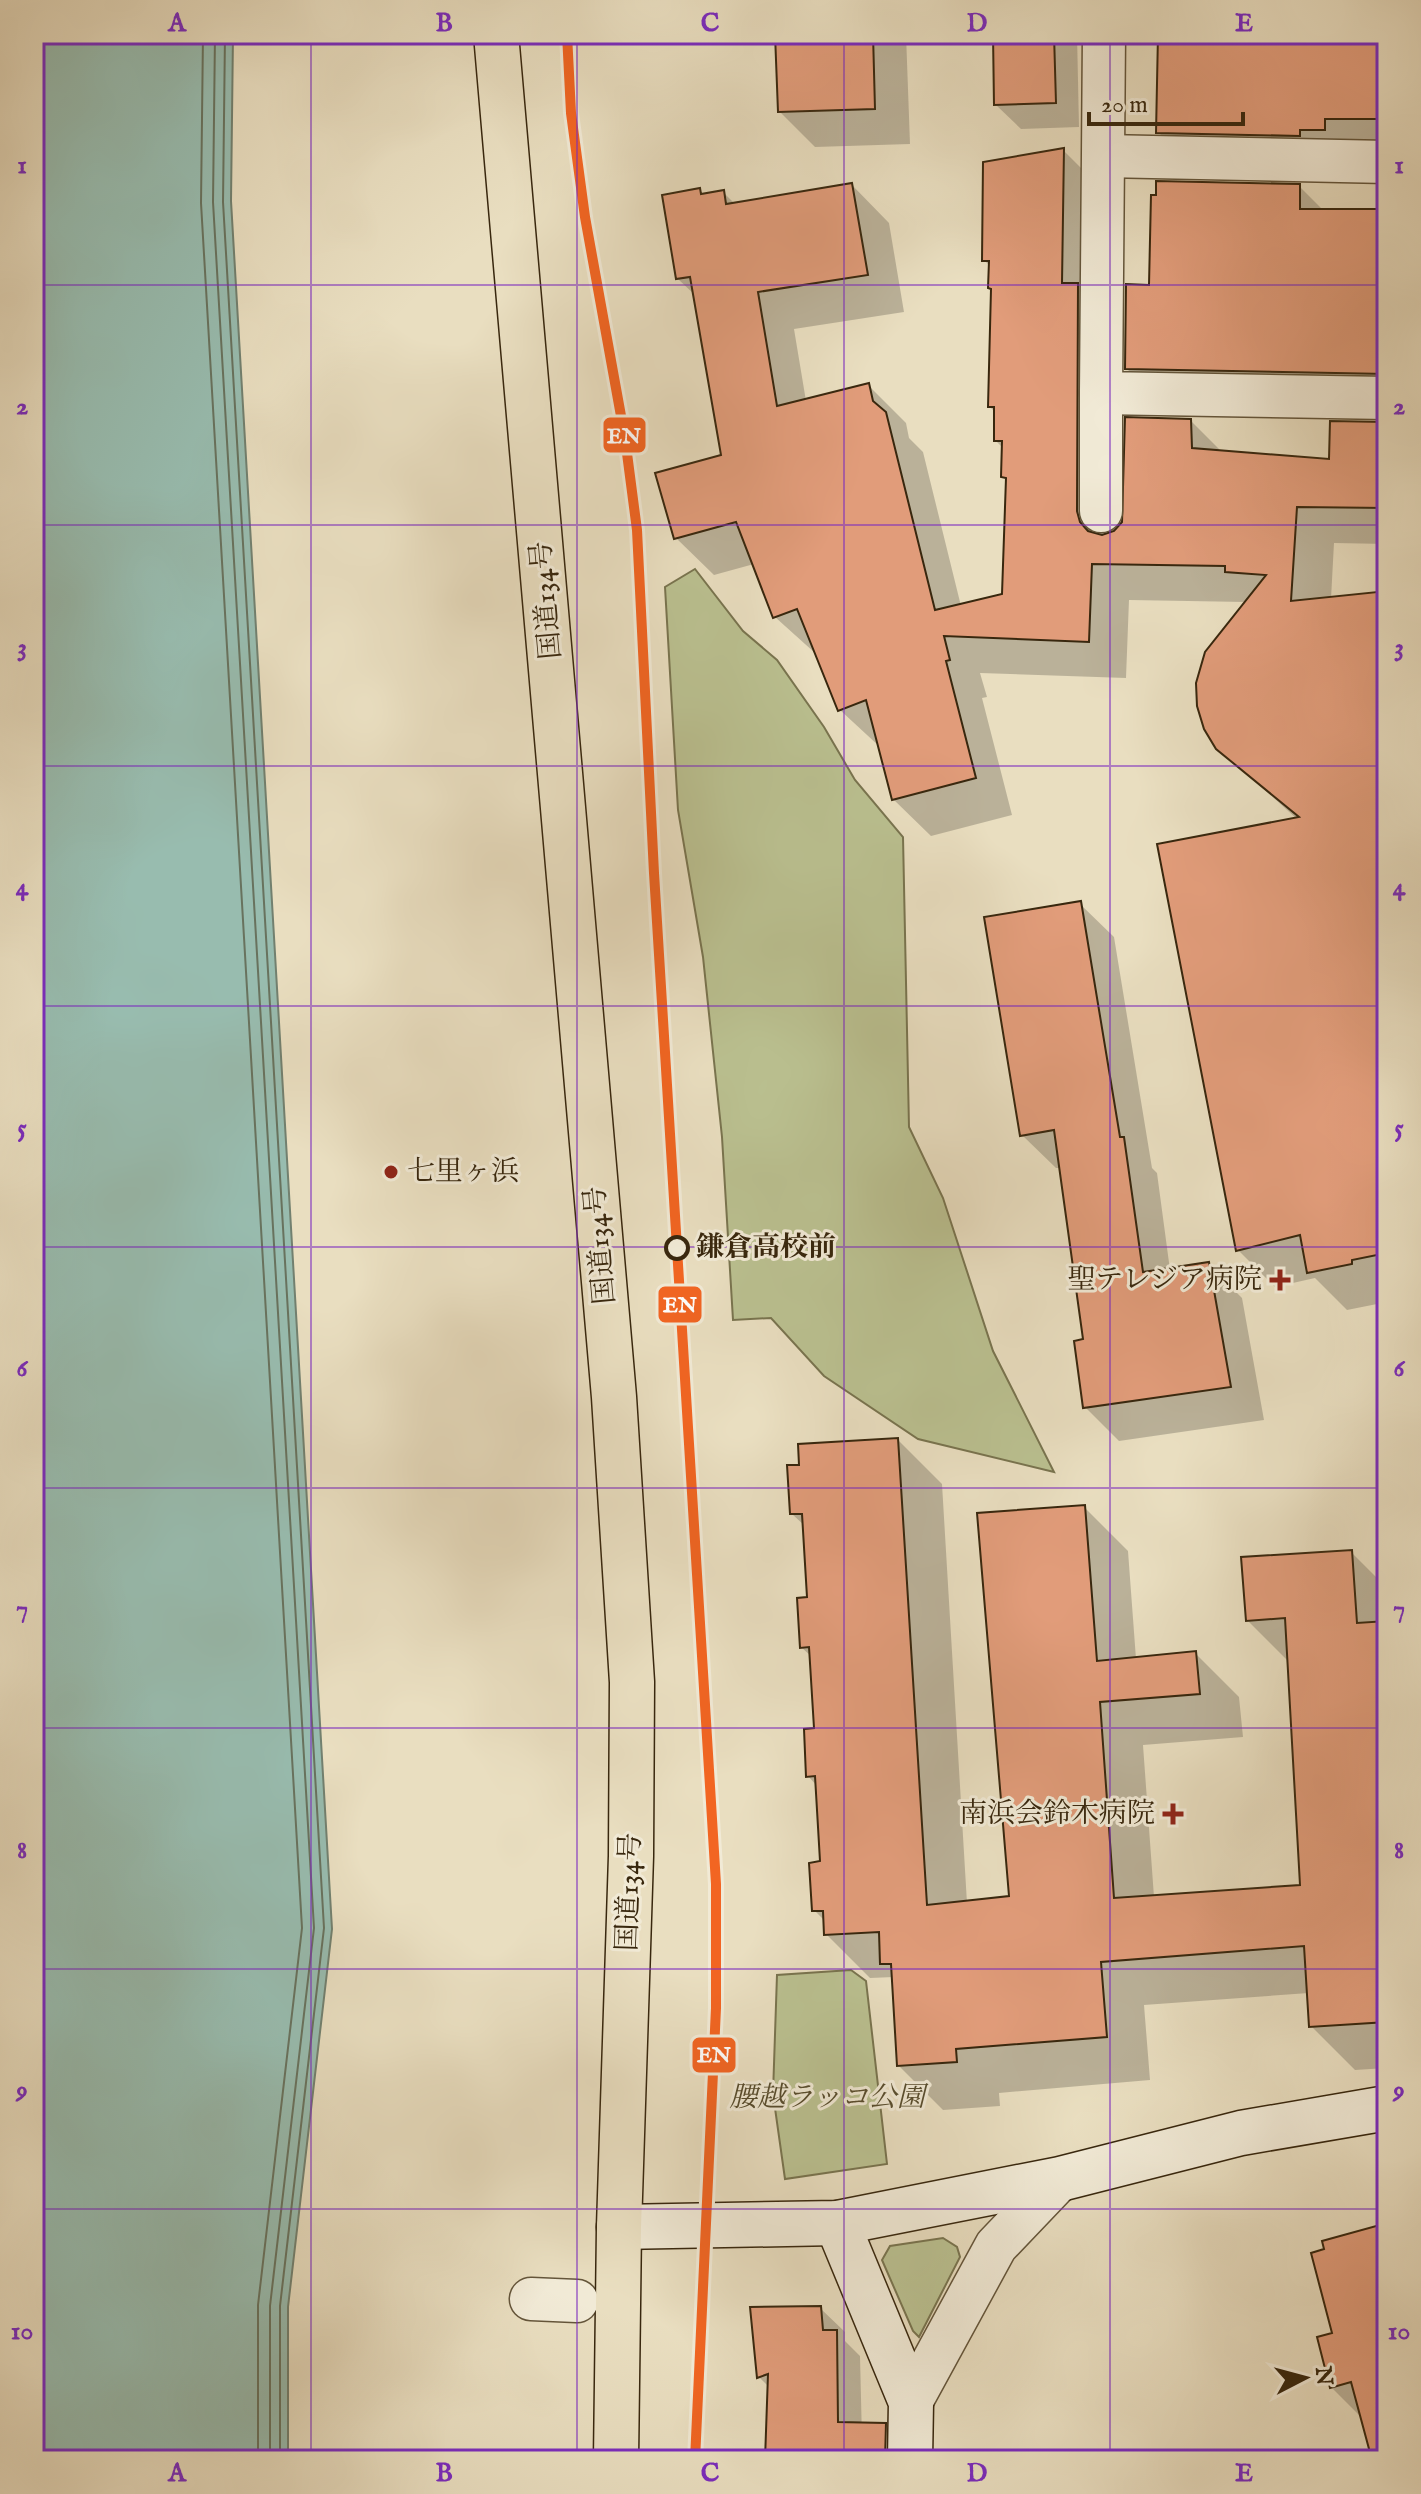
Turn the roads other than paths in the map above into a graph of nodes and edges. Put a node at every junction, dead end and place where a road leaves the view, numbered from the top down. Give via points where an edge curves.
1 (496, 34) edge
2 (1104, 34) edge
3 (1104, 156) junction
4 (1387, 162) edge
5 (1101, 393) junction
6 (1387, 398) edge
7 (1101, 511) dead end
8 (1387, 2108) edge
9 (1060, 2179) junction
10 (837, 2223) junction
11 (619, 2227) junction
12 (531, 2299) dead end
13 (577, 2301) dead end
14 (911, 2402) junction
15 (616, 2460) edge
16 (910, 2460) edge

1 - 11 highway, 国道134号 via 614,1397 632,1682
2 - 3 street
3 - 4 street
3 - 5 street
5 - 6 street
5 - 7 street
8 - 9 street via 1241,2133
9 - 10 street
9 - 14 street via 996,2246
10 - 11 street
10 - 14 street
11 - 15 highway, 国道134号
12 - 13 street
14 - 16 street

